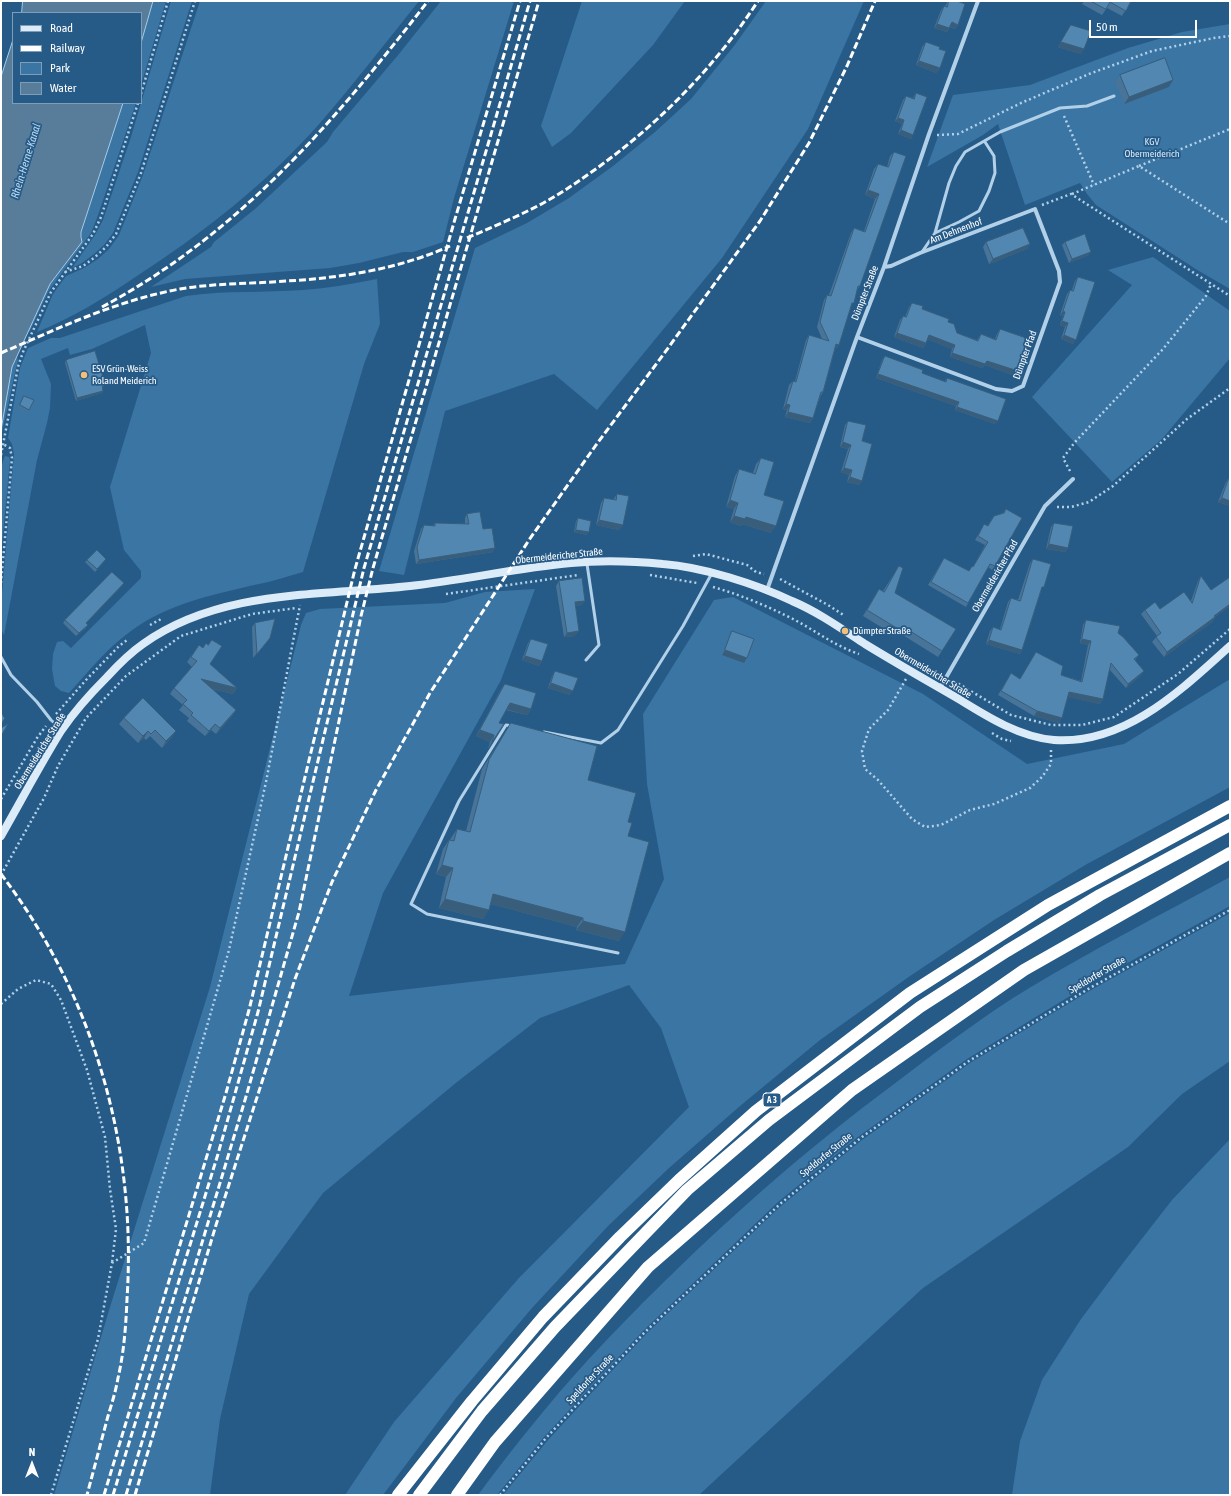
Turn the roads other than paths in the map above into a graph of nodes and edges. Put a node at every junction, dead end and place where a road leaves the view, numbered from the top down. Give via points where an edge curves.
1 (978, 1) edge
2 (1114, 96) dead end
3 (985, 142) junction
4 (1035, 209) joint
5 (935, 233) junction
6 (920, 253) junction
7 (884, 267) junction
8 (857, 337) junction
9 (1073, 479) road end
10 (586, 562) junction
11 (712, 573) junction
12 (767, 590) junction
13 (1230, 646) edge
14 (1, 657) edge
15 (586, 660) dead end
16 (939, 688) junction
17 (521, 728) edge
18 (62, 730) junction
19 (543, 732) edge
20 (1230, 806) edge
21 (1230, 825) edge
22 (1, 836) edge
23 (1230, 853) edge
24 (618, 953) dead end
25 (398, 1495) edge
26 (419, 1495) edge
27 (457, 1495) edge

1 - 7 street, Dümpter Straße
2 - 3 lane via 1087,106 1060,108 1000,132
3 - 5 lane via 965,152 956,166
3 - 5 lane via 994,156 995,173 979,211
4 - 6 street, Am Dehnenhof
4 - 8 street, Dümpter Pfad via 1059,271 1060,282 1023,386 1012,391 996,389
5 - 6 lane
6 - 7 street, Am Dehnenhof
7 - 8 street, Dümpter Straße
8 - 12 street, Dümpter Straße
9 - 16 street, Obermeidericher Pfad via 1045,506
10 - 11 main road, Obermeidericher Straße via 665,564
10 - 15 lane via 599,645
10 - 18 main road, Obermeidericher Straße via 411,586 261,600 201,614 143,644 119,664 86,699
11 - 12 main road, Obermeidericher Straße
11 - 19 lane via 683,626 618,730 601,743
12 - 16 main road, Obermeidericher Straße via 796,602
13 - 16 main road, Obermeidericher Straße via 1183,688 1148,712 1102,735 1077,740 1052,740 1018,731
14 - 18 lane via 11,675
17 - 24 lane via 506,725 459,801 410,904 427,914
18 - 22 main road, Obermeidericher Straße
20 - 25 highway, A 3 via 1048,905 917,989 756,1111 620,1237 543,1317
21 - 26 highway, A 3 via 1100,894 1007,951 920,1007 769,1120 687,1190 555,1327 482,1411
23 - 27 highway via 1024,970 852,1090 648,1267 495,1442

